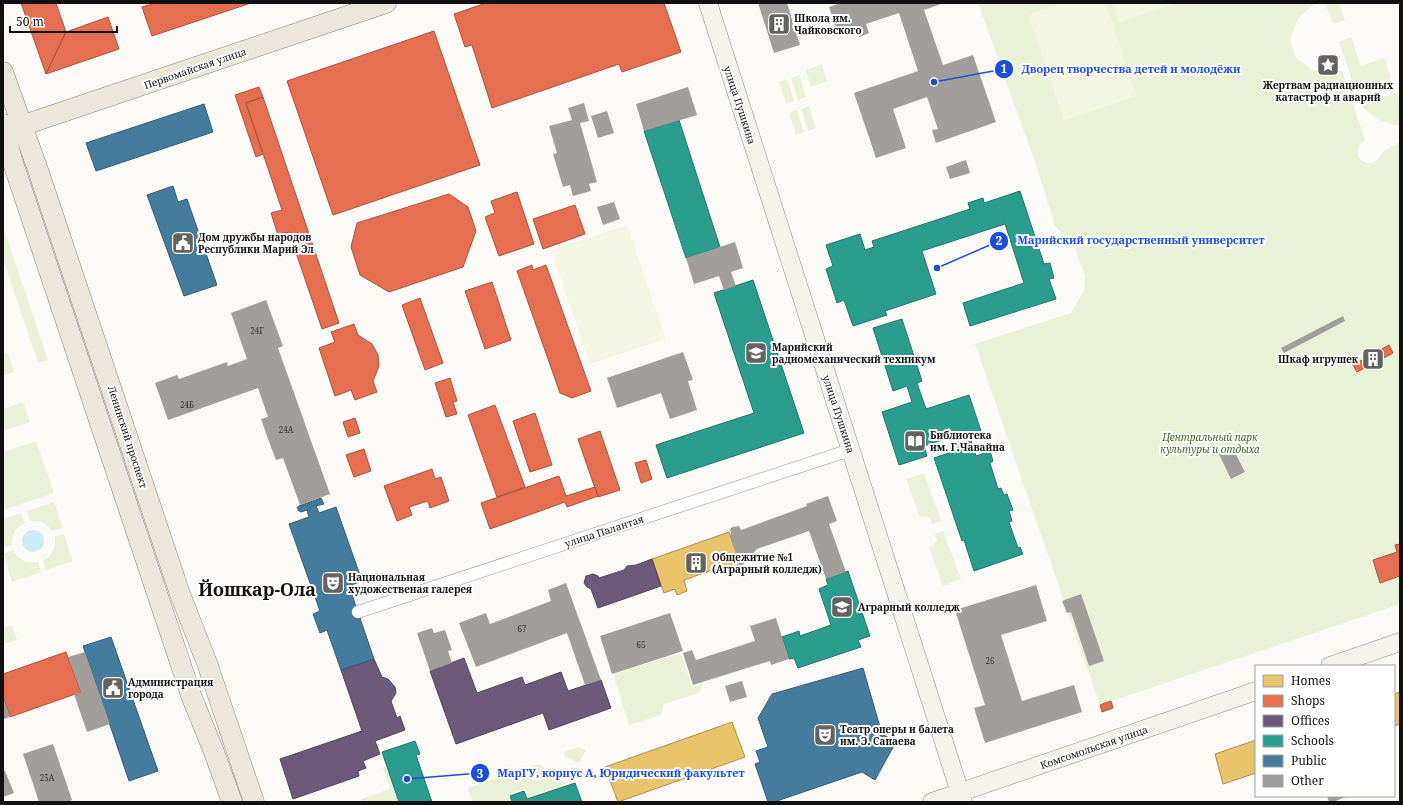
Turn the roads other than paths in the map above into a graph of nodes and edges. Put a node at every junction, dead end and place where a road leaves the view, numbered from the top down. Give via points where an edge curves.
1 (386, 3) edge
2 (708, 3) edge
3 (3, 72) edge
4 (8, 128) edge
5 (850, 450) junction
6 (358, 612) dead end
7 (1400, 642) edge
8 (1333, 665) edge
9 (1255, 691) edge
10 (962, 797) edge
11 (232, 802) edge
12 (254, 802) edge
13 (932, 802) edge

1 - 4 main road, Первомайская улица
2 - 5 street, улица Пушкина
3 - 4 main road, Ленинский проспект
4 - 11 main road, Ленинский проспект via 12,160 191,695
4 - 12 main road, Ленинский проспект via 111,384 180,594 207,663
5 - 6 street, улица Палантая
5 - 10 street, улица Пушкина
7 - 8 street
9 - 10 street, Комсомольская улица
10 - 13 street, Комсомольская улица

